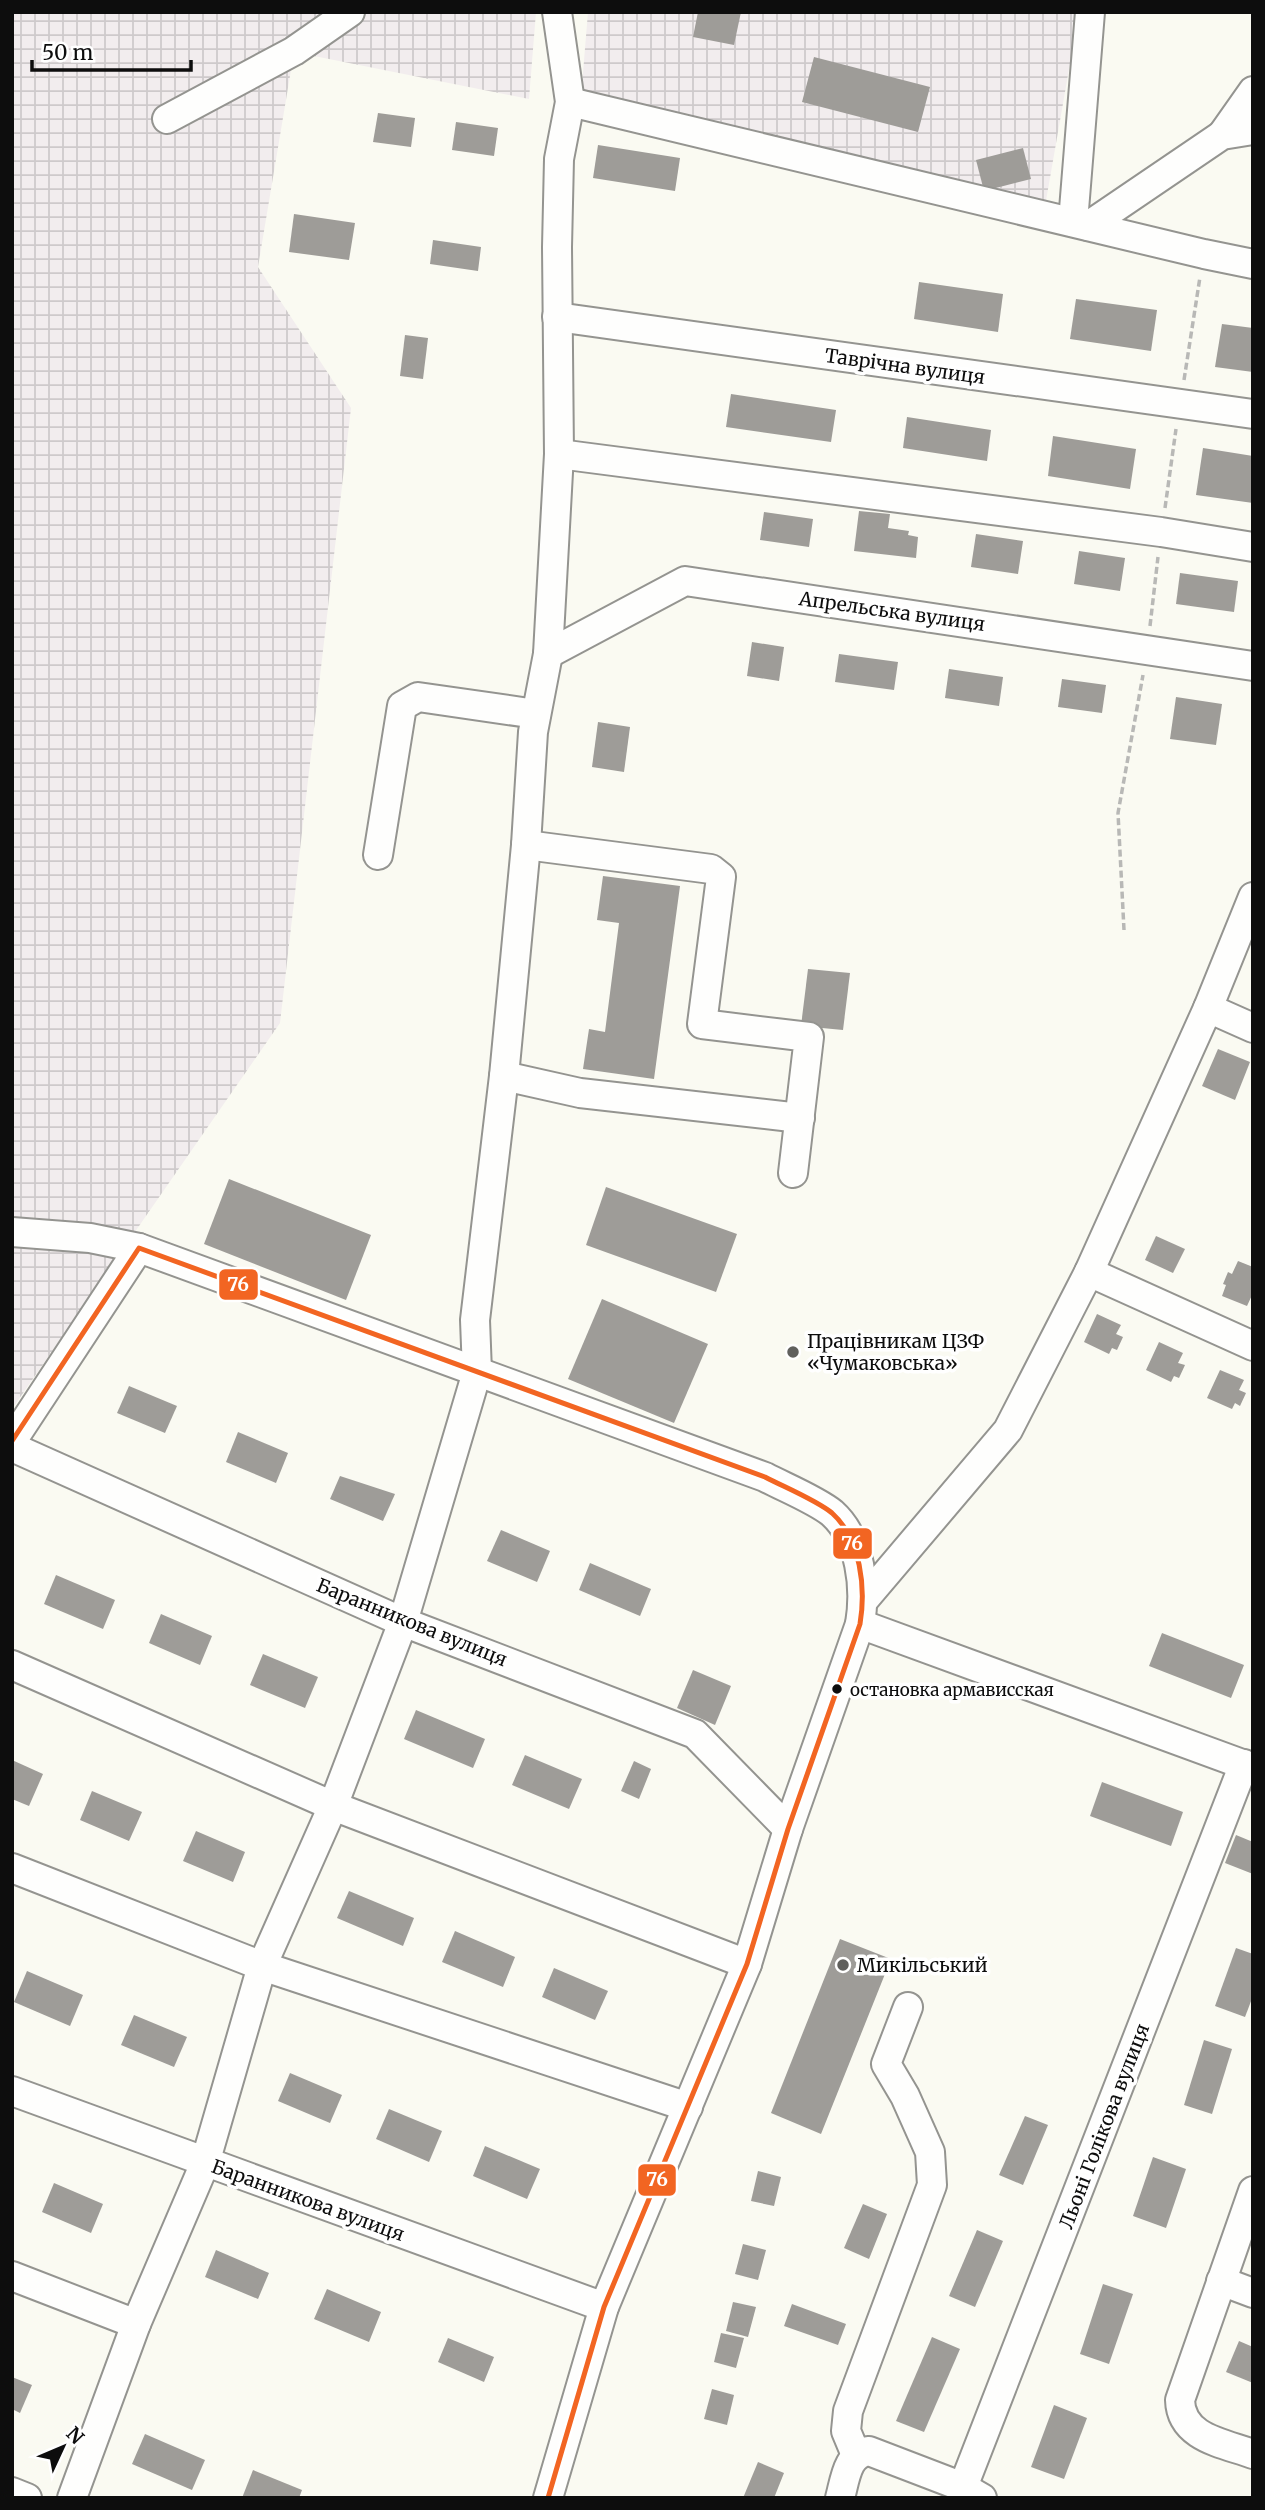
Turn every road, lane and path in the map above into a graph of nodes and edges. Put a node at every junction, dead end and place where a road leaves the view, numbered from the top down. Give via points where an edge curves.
1 (350, 12) edge
2 (557, 12) edge
3 (1090, 12) edge
4 (1253, 91) edge
5 (570, 102) junction
6 (167, 119) dead end
7 (1253, 130) edge
8 (1222, 135) junction
9 (1080, 224) junction
10 (1203, 254) junction
11 (1253, 264) edge
12 (557, 317) junction
13 (1180, 405) junction
14 (1253, 414) edge
15 (558, 454) junction
16 (1161, 532) junction
17 (1253, 547) edge
18 (1148, 649) junction
19 (548, 654) junction
20 (1253, 666) edge
21 (537, 714) junction
22 (526, 845) junction
23 (378, 855) dead end
24 (1253, 897) edge
25 (1124, 930) dead end
26 (1208, 1008) junction
27 (1253, 1028) edge
28 (504, 1076) junction
29 (800, 1118) junction
30 (793, 1173) dead end
31 (12, 1232) edge
32 (139, 1248) junction
33 (1088, 1272) junction
34 (1253, 1346) edge
35 (477, 1372) junction
36 (12, 1444) edge
37 (861, 1613) junction
38 (403, 1622) junction
39 (12, 1665) edge
40 (1249, 1766) edge
41 (332, 1806) junction
42 (788, 1829) junction
43 (12, 1868) edge
44 (747, 1964) junction
45 (262, 1966) junction
46 (908, 2007) dead end
47 (12, 2091) edge
48 (688, 2107) junction
49 (205, 2162) junction
50 (1253, 2191) edge
51 (12, 2276) edge
52 (1222, 2281) junction
53 (1253, 2293) edge
54 (604, 2307) junction
55 (135, 2324) junction
56 (866, 2453) junction
57 (1253, 2454) edge
58 (12, 2492) edge
59 (972, 2493) edge
60 (27, 2498) edge
61 (72, 2498) edge
62 (548, 2498) edge
63 (840, 2498) edge

1 - 6 street via 294,51
2 - 5 street
3 - 9 street
4 - 8 street
5 - 9 street
5 - 12 street via 559,159
7 - 8 street
8 - 9 street
9 - 10 street
10 - 11 street
10 - 13 path
12 - 13 street, Таврічна вулиця
12 - 15 street
13 - 14 street, Таврічна вулиця
13 - 16 path
15 - 16 street
15 - 19 street
16 - 17 street
16 - 18 path
18 - 19 street, Апрельська вулиця via 685,581
18 - 20 street, Апрельська вулиця
18 - 25 path via 1118,813
19 - 21 street
21 - 22 street
21 - 23 street via 418,697 401,706
22 - 28 street
22 - 29 street via 710,869 721,877 702,1024 810,1037
24 - 26 street
26 - 27 street
26 - 33 street
28 - 29 street via 580,1093
28 - 35 street via 475,1320
29 - 30 street
31 - 32 street via 90,1238
32 - 35 street
32 - 36 street
33 - 34 street
33 - 37 street via 1008,1430
35 - 37 street via 765,1477 831,1512 848,1531 856,1556
35 - 38 street
36 - 38 street, Баранникова вулиця
37 - 40 street
37 - 42 street
38 - 41 street
38 - 42 street, Баранникова вулиця via 695,1734
39 - 41 street
40 - 59 street, Льоні Голікова вулиця
41 - 44 street
41 - 45 street
42 - 44 street
43 - 45 street
44 - 48 street
45 - 48 street
45 - 49 street
46 - 56 street via 886,2064 930,2152 932,2185 848,2411 846,2431
47 - 49 street, Баранникова вулиця
48 - 54 street
49 - 54 street, Баранникова вулиця
49 - 55 street
50 - 52 street
51 - 55 street
52 - 53 street
52 - 57 street via 1180,2400 1181,2412 1184,2422 1198,2433
54 - 62 street
55 - 61 street
56 - 59 street, Льоні Голікова вулиця
56 - 63 street via 848,2466
58 - 60 street

